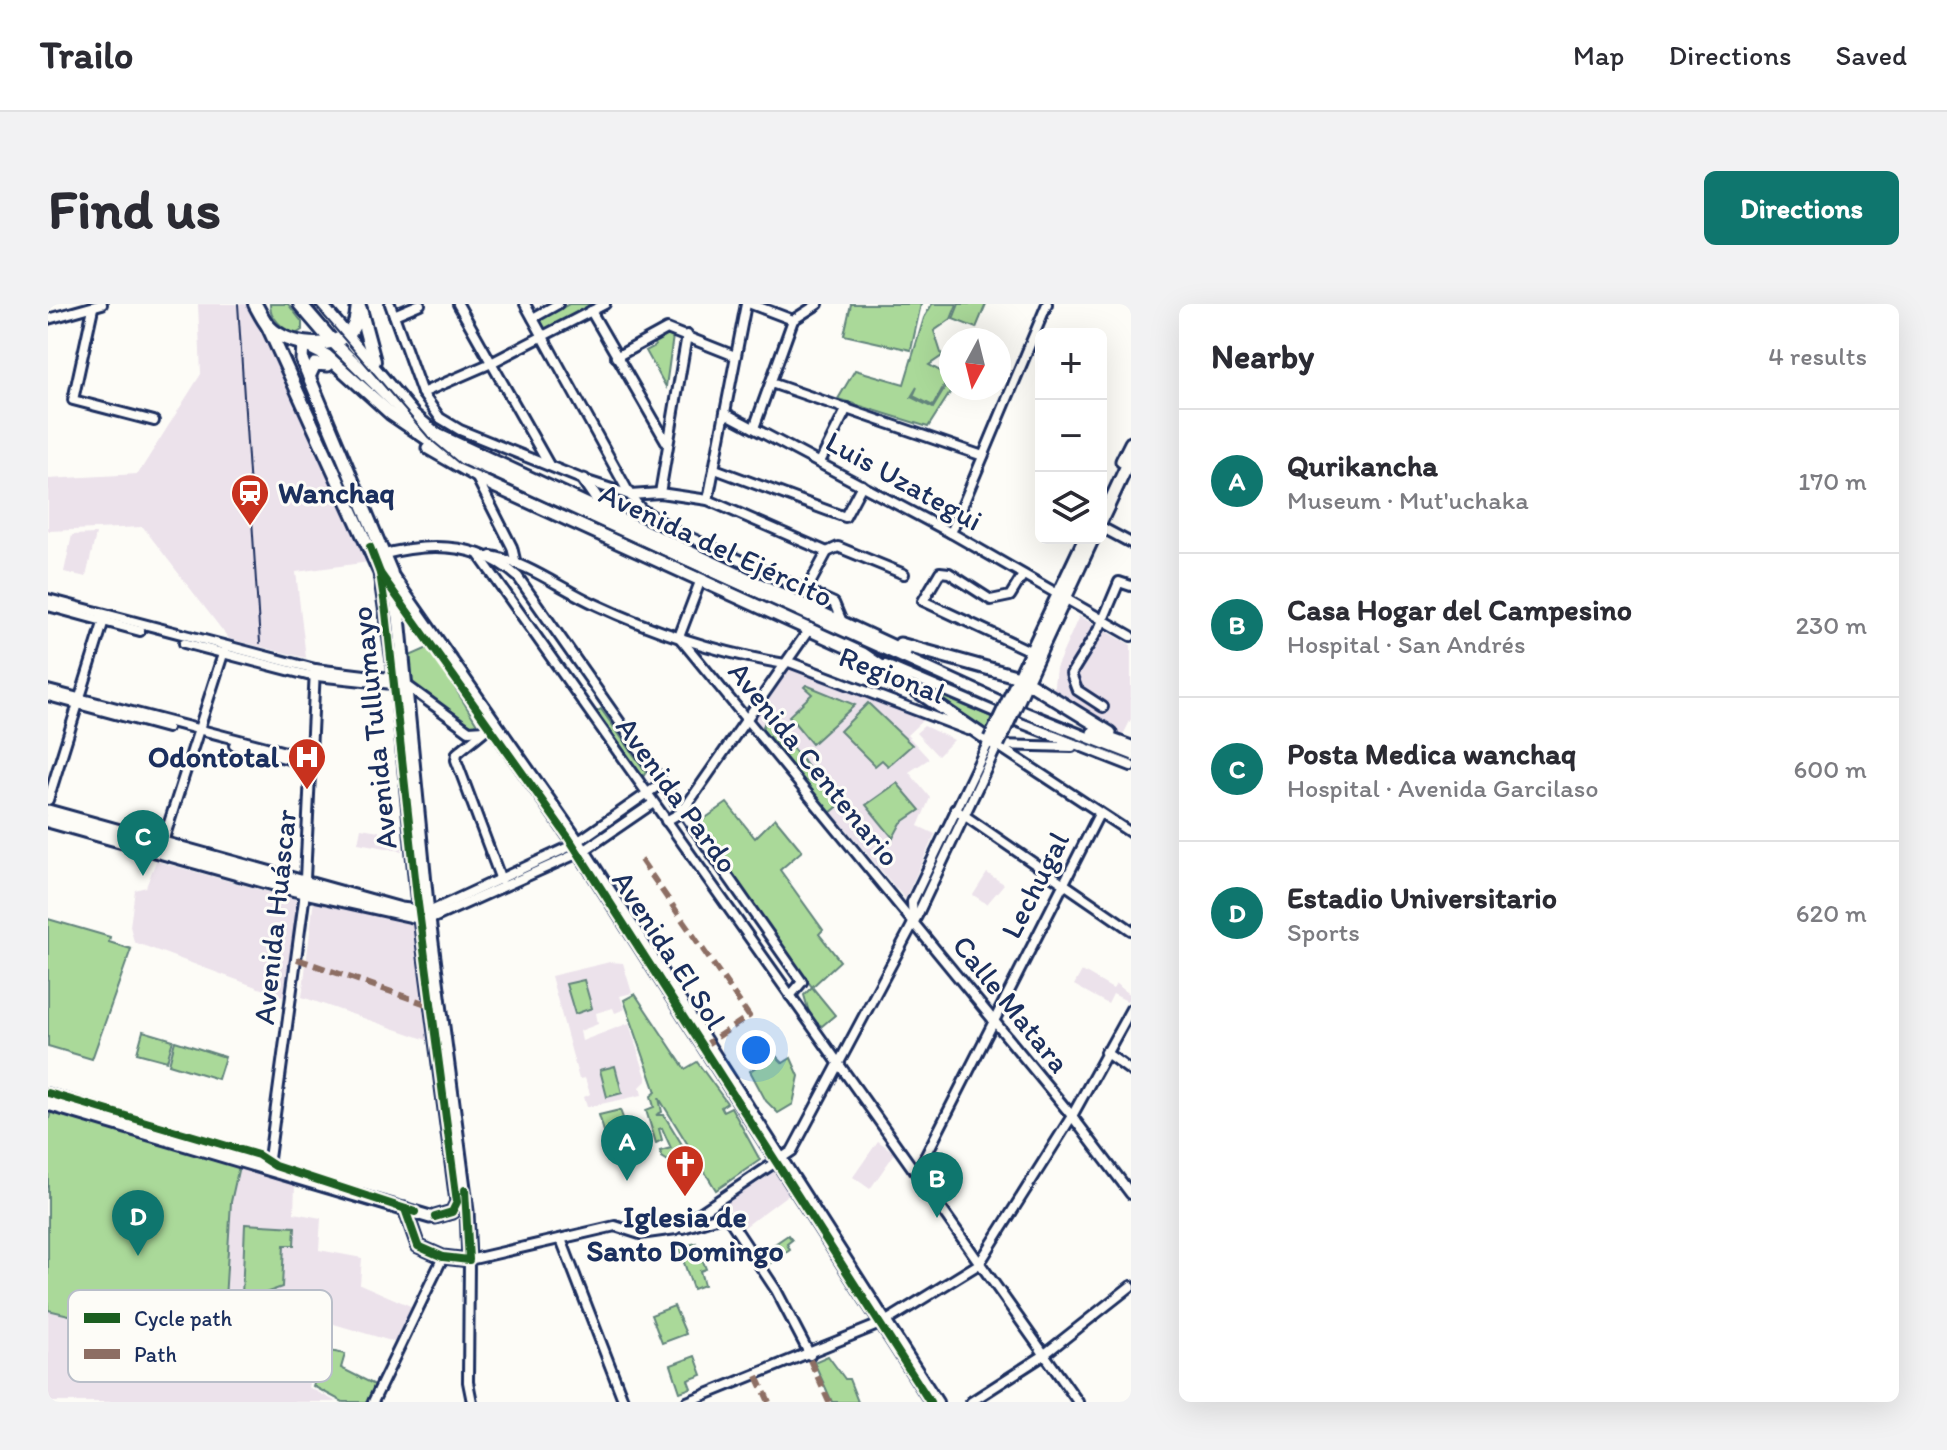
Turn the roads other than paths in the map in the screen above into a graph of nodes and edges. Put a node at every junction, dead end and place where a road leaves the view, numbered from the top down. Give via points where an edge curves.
1 (65, 304) edge
2 (256, 304) edge
3 (262, 304) edge
4 (300, 304) edge
5 (320, 304) edge
6 (359, 304) edge
7 (390, 304) edge
8 (420, 304) edge
9 (458, 304) edge
10 (525, 304) edge
11 (558, 304) edge
12 (605, 304) edge
13 (748, 304) edge
14 (818, 304) edge
15 (1047, 304) edge
16 (98, 306) edge
17 (591, 311) junction
18 (394, 315) junction
19 (64, 316) junction
20 (533, 318) junction
21 (48, 319) edge
22 (311, 320) junction
23 (793, 320) junction
24 (266, 323) junction
25 (347, 333) junction
26 (687, 335) junction
27 (543, 337) junction
28 (331, 340) junction
29 (302, 345) junction
30 (321, 352) junction
31 (735, 356) junction
32 (616, 357) junction
33 (489, 364) junction
34 (328, 365) junction
35 (381, 374) junction
36 (309, 377) junction
37 (771, 383) junction
38 (422, 393) junction
39 (359, 395) junction
40 (381, 405) junction
41 (847, 408) junction
42 (725, 413) junction
43 (154, 421) dead end
44 (754, 428) junction
45 (439, 437) junction
46 (1131, 443) edge
47 (667, 444) junction
48 (983, 456) junction
49 (1129, 457) edge
50 (820, 462) junction
51 (549, 466) junction
52 (715, 469) junction
53 (477, 478) junction
54 (584, 480) junction
55 (862, 485) junction
56 (660, 493) junction
57 (630, 495) junction
58 (1107, 495) edge
59 (708, 500) junction
60 (1107, 510) edge
61 (622, 521) junction
62 (1107, 528) edge
63 (951, 533) junction
64 (1131, 543) edge
65 (1083, 544) edge
66 (1090, 544) edge
67 (827, 552) junction
68 (478, 554) junction
69 (379, 556) junction
70 (519, 563) junction
71 (385, 573) junction
72 (514, 573) junction
73 (703, 574) junction
74 (904, 574) dead end
75 (1023, 575) junction
76 (748, 578) junction
77 (1131, 586) edge
78 (394, 590) junction
79 (806, 591) junction
80 (529, 592) junction
81 (1062, 597) junction
82 (48, 599) edge
83 (513, 602) junction
84 (48, 606) edge
85 (412, 615) junction
86 (399, 617) junction
87 (104, 618) junction
88 (1103, 620) junction
89 (842, 622) junction
90 (810, 628) junction
91 (1131, 636) edge
92 (679, 637) junction
93 (873, 637) junction
94 (224, 650) junction
95 (1030, 651) junction
96 (863, 654) junction
97 (787, 663) junction
98 (314, 673) junction
99 (399, 683) junction
100 (1021, 683) junction
101 (48, 693) edge
102 (79, 702) junction
103 (1103, 707) dead end
104 (747, 720) junction
105 (490, 726) junction
106 (469, 731) junction
107 (197, 733) junction
108 (991, 741) junction
109 (469, 742) junction
110 (1131, 746) edge
111 (1087, 750) junction
112 (1131, 756) edge
113 (312, 762) junction
114 (1131, 766) edge
115 (662, 783) junction
116 (645, 794) junction
117 (48, 800) edge
118 (652, 804) junction
119 (48, 811) edge
120 (682, 812) junction
121 (959, 812) junction
122 (1099, 814) junction
123 (48, 821) edge
124 (666, 821) junction
125 (1131, 833) edge
126 (160, 848) junction
127 (579, 848) junction
128 (501, 880) junction
129 (1062, 881) junction
130 (305, 888) junction
131 (425, 915) junction
132 (913, 922) junction
133 (1131, 930) edge
134 (790, 996) junction
135 (1131, 1009) edge
136 (995, 1022) junction
137 (1105, 1052) junction
138 (837, 1064) junction
139 (1131, 1071) edge
140 (48, 1095) edge
141 (48, 1104) edge
142 (1072, 1116) junction
143 (114, 1119) junction
144 (779, 1159) junction
145 (270, 1167) junction
146 (917, 1173) junction
147 (1131, 1194) edge
148 (405, 1209) junction
149 (432, 1217) junction
150 (468, 1225) junction
151 (676, 1229) junction
152 (412, 1230) junction
153 (561, 1239) junction
154 (443, 1257) junction
155 (474, 1259) junction
156 (979, 1264) junction
157 (1131, 1286) edge
158 (883, 1323) junction
159 (1044, 1354) junction
160 (810, 1355) junction
161 (373, 1402) edge
162 (472, 1402) edge
163 (624, 1402) edge
164 (687, 1402) edge
165 (930, 1402) edge
166 (938, 1402) edge
167 (971, 1402) edge
168 (1078, 1402) edge

1 - 19 street
2 - 24 highway, Avenida Tullumayo
3 - 24 highway
4 - 22 highway, Avenida del Ejército
5 - 25 highway
6 - 25 highway
6 - 35 highway
7 - 18 street
8 - 18 street
9 - 33 street
10 - 20 street
11 - 20 street
12 - 17 street
13 - 23 street
13 - 31 street
14 - 23 street
15 - 48 street
16 - 19 street
16 - 43 street via 73,400
17 - 27 street
17 - 32 street
18 - 38 street
19 - 21 street
20 - 27 street
22 - 28 highway, Avenida del Ejército
22 - 29 highway
23 - 37 street
24 - 29 highway
24 - 69 main road, Avenida Tullumayo
25 - 28 highway
25 - 35 highway
26 - 31 street
26 - 32 street via 667,329
26 - 47 street
27 - 33 street
27 - 57 street
28 - 29 highway
28 - 30 main road
28 - 45 main road, Avenida del Ejército via 403,414
29 - 30 main road, Avenida del Ejército
29 - 36 main road, Avenida Tullumayo
30 - 34 main road, Avenida del Ejército
30 - 40 main road, Avenida del Ejército
31 - 42 street
32 - 47 street
33 - 38 street
33 - 51 street
34 - 36 main road via 315,364
34 - 39 main road, Avenida del Ejército
35 - 45 highway via 413,415
36 - 69 main road, Avenida Tullumayo
37 - 41 street
37 - 44 street
38 - 51 street via 440,418 460,430
39 - 40 main road
39 - 53 main road, Avenida del Ejército via 382,417
40 - 73 main road, Avenida del Ejército via 435,444
41 - 48 street
41 - 50 street
42 - 44 street, Luis Uzategui
42 - 52 street
44 - 50 street, Luis Uzategui
45 - 61 main road, Avenida del Ejército
46 - 49 main road
47 - 56 street
48 - 63 street
49 - 58 main road
49 - 60 main road
50 - 55 street, Luis Uzategui
51 - 54 street
52 - 55 street via 845,517
52 - 59 street
53 - 70 street
53 - 73 main road, Avenida del Ejército
54 - 57 street
54 - 61 main road
55 - 63 street, Luis Uzategui
56 - 57 street
56 - 59 street
57 - 79 street via 641,509 676,531
59 - 67 street
61 - 76 main road, Avenida del Ejército
62 - 64 street
63 - 75 street, Luis Uzategui
65 - 81 main road
66 - 81 main road
67 - 74 street via 843,547
67 - 79 street
68 - 69 street, Avenida Pardo via 438,545
68 - 70 street
68 - 72 street, Avenida Pardo
68 - 83 street, Avenida Pardo
69 - 71 main road, Avenida Tullumayo
70 - 72 street
70 - 92 street, Regional via 577,597
71 - 78 main road, Avenida Tullumayo
71 - 99 main road, Avenida Tullumayo
71 - 105 street, Avenida El Sol
72 - 80 street, Avenida Pardo
73 - 76 street
73 - 90 main road, Avenida del Ejército
73 - 92 street
73 - 112 main road, Avenida del Ejército
75 - 81 street, Luis Uzategui
75 - 95 street via 1010,596 991,600 940,572 923,601
76 - 89 main road, Avenida del Ejército
77 - 88 street via 1119,582
78 - 85 street, Avenida El Sol
78 - 86 main road, Avenida Tullumayo
79 - 89 street via 834,603
80 - 83 street via 517,592
80 - 115 street, Avenida Pardo
81 - 88 street, Luis Uzategui
81 - 95 main road
81 - 100 main road
82 - 87 street
83 - 116 street, Avenida Pardo
84 - 87 street
85 - 86 main road via 403,612
85 - 105 street, Avenida El Sol
86 - 99 main road, Avenida Tullumayo
87 - 94 street
87 - 102 street
88 - 91 street, Luis Uzategui
88 - 103 street via 1071,674 1077,690
89 - 93 main road, Avenida del Ejército
90 - 96 main road, Avenida del Ejército
90 - 97 street
92 - 97 street, Regional via 746,659
92 - 104 street, Avenida Centenario
93 - 100 main road
93 - 110 main road, Avenida del Ejército via 1038,713
94 - 98 street
94 - 107 street
95 - 100 main road
96 - 108 main road
96 - 111 street, Avenida del Ejército
97 - 104 street
97 - 108 street, Regional
98 - 99 street
98 - 99 street via 366,675
98 - 113 street, Avenida Huáscar
99 - 106 street
99 - 131 main road, Avenida Tullumayo
100 - 108 main road, bridge
100 - 110 main road
101 - 102 street
102 - 107 street
102 - 117 street
104 - 120 street
104 - 132 street, Avenida Centenario
105 - 106 street
105 - 109 street
105 - 127 street, Avenida El Sol
106 - 109 street
107 - 113 street
107 - 126 street
108 - 111 street
108 - 121 street
108 - 122 street
109 - 128 street via 457,753 461,777
111 - 114 street, Avenida del Ejército
113 - 130 street, Avenida Huáscar
115 - 116 street
115 - 120 street, Avenida Pardo
116 - 118 street, Avenida Pardo
116 - 127 street
118 - 124 street, Avenida Pardo
118 - 127 street
119 - 126 main road
120 - 124 street
120 - 134 street, Avenida Pardo via 802,982
121 - 129 street
121 - 132 street via 912,902
122 - 125 street
122 - 129 street, Lechugal
123 - 126 main road
124 - 134 street, Avenida Pardo
126 - 130 main road
127 - 128 street
127 - 131 street
127 - 144 street, Avenida El Sol
128 - 131 street
129 - 133 street
129 - 136 street, Lechugal
130 - 131 main road
130 - 145 street, Avenida Huáscar
131 - 149 main road, Avenida Tullumayo via 457,1202 452,1212
131 - 150 main road, Avenida Tullumayo
132 - 136 street, Calle Matara
132 - 138 street
134 - 138 street, Avenida Pardo
135 - 137 street
136 - 142 street, Calle Matara
136 - 146 street, Lechugal
137 - 139 street
137 - 142 street
138 - 144 street via 793,1149
138 - 146 street, Avenida Pardo
140 - 143 main road
141 - 143 main road
142 - 147 street, Calle Matara
142 - 156 street
143 - 145 main road
144 - 151 street
144 - 158 street, Avenida El Sol
145 - 148 main road
146 - 156 street, Avenida Pardo
148 - 149 main road
148 - 152 main road
149 - 150 main road
149 - 152 main road
150 - 155 main road, Avenida Tullumayo
151 - 153 street via 640,1234 615,1226
151 - 160 street via 722,1216 729,1219 776,1290
152 - 154 main road via 418,1246
153 - 155 street
153 - 163 street
154 - 155 main road
154 - 161 street
155 - 162 street, Avenida Tullumayo via 468,1382
156 - 158 street
156 - 159 street, Avenida Pardo
157 - 159 street
158 - 160 street
158 - 165 street, Avenida El Sol
158 - 166 street, Avenida El Sol
159 - 167 street
159 - 168 street, Avenida Pardo
160 - 164 street

